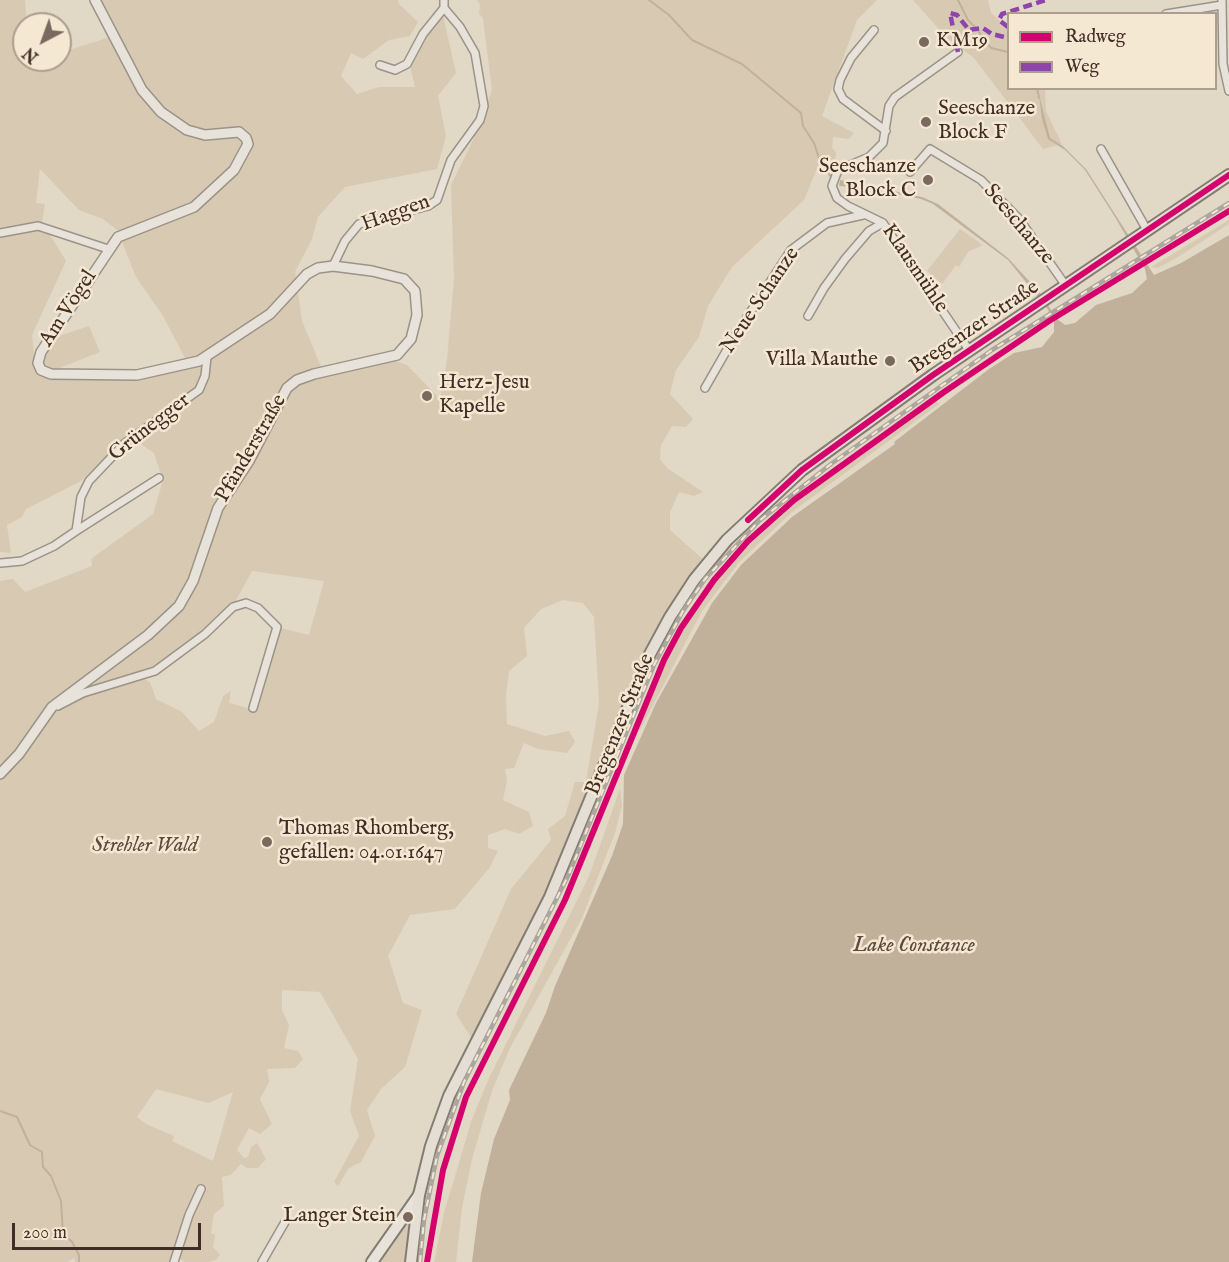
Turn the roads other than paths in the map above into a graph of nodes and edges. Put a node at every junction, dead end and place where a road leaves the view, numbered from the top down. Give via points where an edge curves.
1 (95, 0) edge
2 (444, 4) edge
3 (1224, 7) edge
4 (1183, 12) edge
5 (874, 30) dead end
6 (1219, 44) edge
7 (958, 52) dead end
8 (380, 65) dead end
9 (1229, 91) edge
10 (886, 130) junction
11 (1101, 149) dead end
12 (909, 172) dead end
13 (1229, 175) edge
14 (863, 215) junction
15 (883, 223) junction
16 (1147, 230) junction
17 (0, 233) edge
18 (108, 249) junction
19 (333, 267) junction
20 (1066, 286) junction
21 (808, 315) dead end
22 (969, 350) junction
23 (207, 357) junction
24 (43, 371) joint
25 (705, 388) dead end
26 (159, 478) dead end
27 (76, 531) junction
28 (2, 563) edge
29 (52, 707) junction
30 (253, 708) dead end
31 (0, 774) edge
32 (201, 1189) dead end
33 (419, 1195) junction
34 (285, 1222) dead end
35 (174, 1262) edge
36 (262, 1262) edge
37 (372, 1262) edge
38 (411, 1262) edge

1 - 18 street, Am Vögel via 142,90 161,112 192,132 205,135 236,131 248,141 238,165 204,199 191,209 123,233
2 - 8 street via 405,66 394,70
2 - 19 street, Haggen via 475,53 484,106 479,123 449,163 437,200 428,206 359,224
3 - 4 street
3 - 6 street
5 - 10 street via 845,68 838,89 843,99
6 - 9 street
7 - 10 street, Klausmühle via 895,97 889,106
10 - 14 street, Klausmühle via 883,143 869,157 838,170 832,181 837,198
11 - 16 street
12 - 20 street, Seeschanze via 930,149 981,180 1025,227
13 - 16 main road, Bregenzer Straße
14 - 15 street, Klausmühle via 877,217
14 - 25 street, Neue Schanze via 827,223 791,249
15 - 21 street via 869,231 845,259
15 - 22 street, Klausmühle
16 - 20 main road, Bregenzer Straße
17 - 18 street, Am Vögel via 38,226
18 - 24 street, Am Vögel via 41,352 38,363
19 - 23 street, Pfänderstraße via 307,274 270,314
19 - 29 street, Pfänderstraße via 396,275 411,284 417,299 411,339 389,359 314,374 287,388 249,461 218,508 193,581 179,606 148,635
20 - 22 main road, Bregenzer Straße
22 - 33 main road, Bregenzer Straße via 787,482 719,549 678,603 650,654 550,897 449,1096
23 - 24 street, Pfänderstraße via 136,375
23 - 27 street, Grünegger via 199,390 125,443 89,481 81,497
26 - 27 street, Grünegger
27 - 28 street, Grünegger via 22,561
29 - 30 street via 155,671 233,608 246,603 258,608 277,627
29 - 31 street, Pfänderstraße
32 - 35 street
33 - 37 main road
33 - 38 main road, Bregenzer Straße
34 - 36 street

